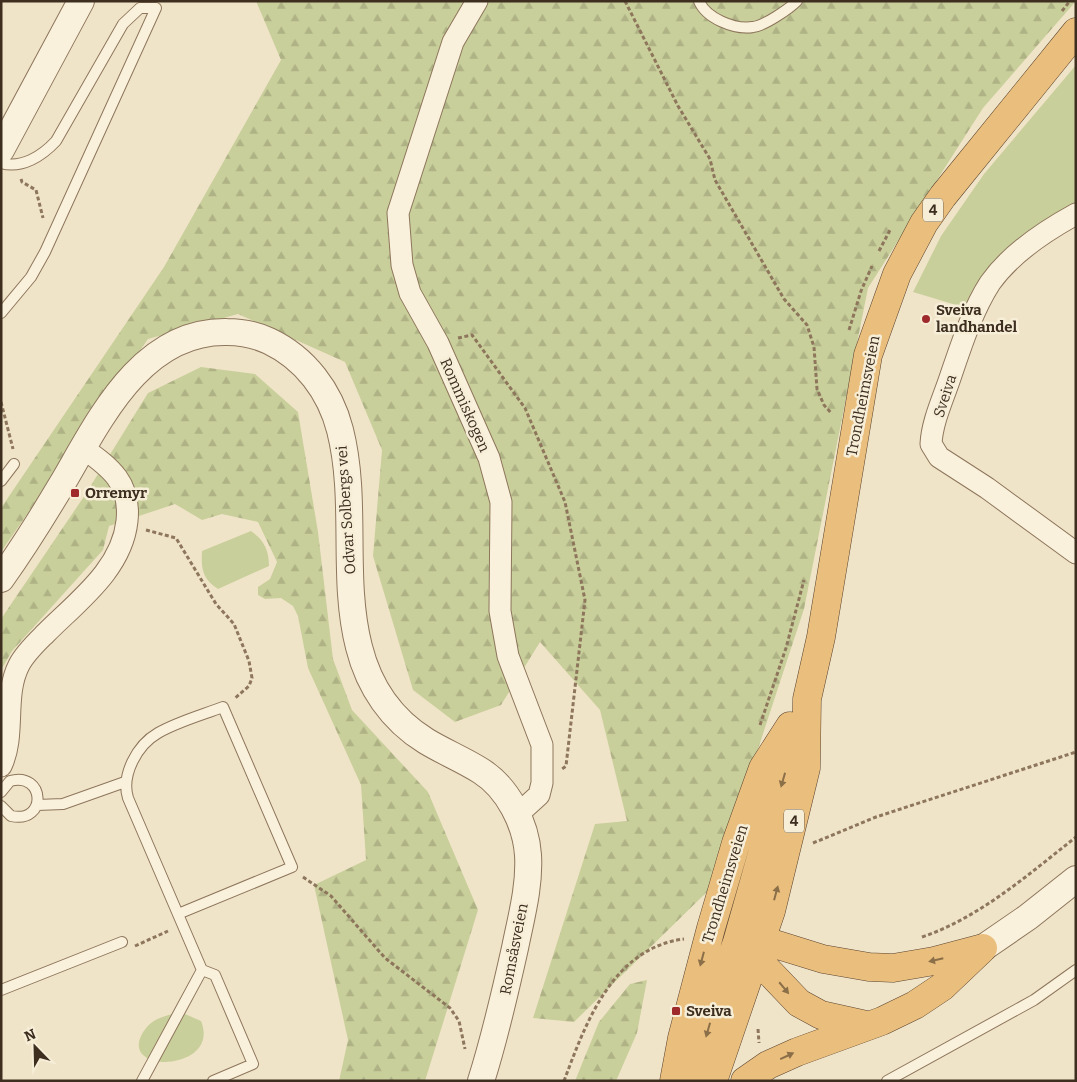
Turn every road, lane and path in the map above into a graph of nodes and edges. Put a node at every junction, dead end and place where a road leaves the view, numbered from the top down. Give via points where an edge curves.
1 (81, 1) edge
2 (477, 1) edge
3 (625, 1) edge
4 (699, 1) edge
5 (797, 1) edge
6 (1076, 32) edge
7 (8, 157) edge
8 (1, 163) edge
9 (1076, 214) edge
10 (56, 229) junction
11 (1, 313) edge
12 (438, 343) junction
13 (1, 402) edge
14 (832, 414) dead end
15 (83, 448) junction
16 (14, 464) joint
17 (1, 481) edge
18 (126, 529) junction
19 (1076, 553) edge
20 (1, 579) edge
21 (807, 699) junction
22 (223, 707) junction
23 (1076, 752) edge
24 (1, 766) edge
25 (126, 782) junction
26 (542, 784) junction
27 (1, 791) edge
28 (37, 805) junction
29 (1, 806) edge
30 (517, 815) junction
31 (1076, 837) edge
32 (813, 843) dead end
33 (292, 867) junction
34 (1076, 879) edge
35 (178, 914) junction
36 (182, 925) junction
37 (920, 937) dead end
38 (685, 939) dead end
39 (122, 942) dead end
40 (110, 946) junction
41 (752, 947) junction
42 (983, 948) junction
43 (202, 970) junction
44 (1076, 970) edge
45 (1, 990) edge
46 (866, 1025) junction
47 (465, 1050) dead end
48 (142, 1081) edge
49 (213, 1081) edge
50 (481, 1081) edge
51 (564, 1081) edge
52 (674, 1081) edge
53 (697, 1081) edge
54 (713, 1081) edge
55 (746, 1081) edge
56 (887, 1081) edge

1 - 7 street
2 - 12 street, Rommiskogen via 453,42 398,213 402,265 410,293
3 - 14 path via 678,106 710,159 715,180 780,292 806,325 814,347 817,390
4 - 5 lane via 702,9 726,24 754,28
6 - 21 highway, Trondheimsveien / 4 via 938,202 910,246 886,301 868,355 821,637
7 - 8 lane
7 - 10 path via 22,182 36,190 43,222
7 - 10 lane via 38,158 51,146 124,24 140,8 156,8
9 - 19 street, Sveiva via 1020,251 991,282 960,350 931,444 940,457
10 - 11 lane via 31,277
12 - 26 street, Rommiskogen via 489,458 501,502 500,611 508,656 542,745
12 - 26 path via 472,335 525,408 565,502 585,600 566,766
13 - 16 path via 12,437
15 - 18 street via 110,468 120,482 126,497
15 - 20 street, Odvar Solbergs vei
15 - 30 street, Odvar Solbergs vei via 100,418 141,367 185,338 211,332 238,332 261,337 283,347 302,362 319,383 340,429 348,493 354,616 370,677 391,712 406,727 483,772 498,784
16 - 17 lane
18 - 22 path via 152,531 176,538 216,604 234,624 249,661 252,678 250,686
18 - 24 street via 118,553 106,570 19,665 12,691 7,748
21 - 41 highway, Trondheimsveien / 4 via 806,768 789,843
21 -> 52 highway, Trondheimsveien / 4 via 763,768 748,808 710,928
22 - 25 lane via 158,733 146,742 132,763
22 - 33 lane
23 - 32 path via 884,814
25 - 28 lane via 63,804
25 - 35 lane via 128,798
26 - 30 street via 539,795
27 - 28 lane via 16,780 29,782 37,792
28 - 29 lane via 29,815 17,818 6,813
30 - 50 street, Romsåsveien via 525,835 527,881 502,1007
31 - 37 path via 973,912
33 - 35 lane
33 - 47 path via 298,875 330,896 391,964 450,1008 459,1021
34 - 42 street
35 - 36 lane
36 - 40 path via 128,948 121,950
36 - 43 lane
38 - 51 path via 650,948 612,982 586,1026
39 - 40 lane
40 - 45 lane
42 -> 41 highway via 934,961 885,968
41 -> 46 highway via 790,995 804,1006 821,1016
41 -> 53 highway via 708,1029
41 - 54 highway, Trondheimsveien / 4
42 - 46 highway via 942,987 915,1005
43 - 48 lane
43 - 49 lane via 215,975 253,1064
44 - 56 lane via 1034,1000
55 -> 46 highway via 768,1065

